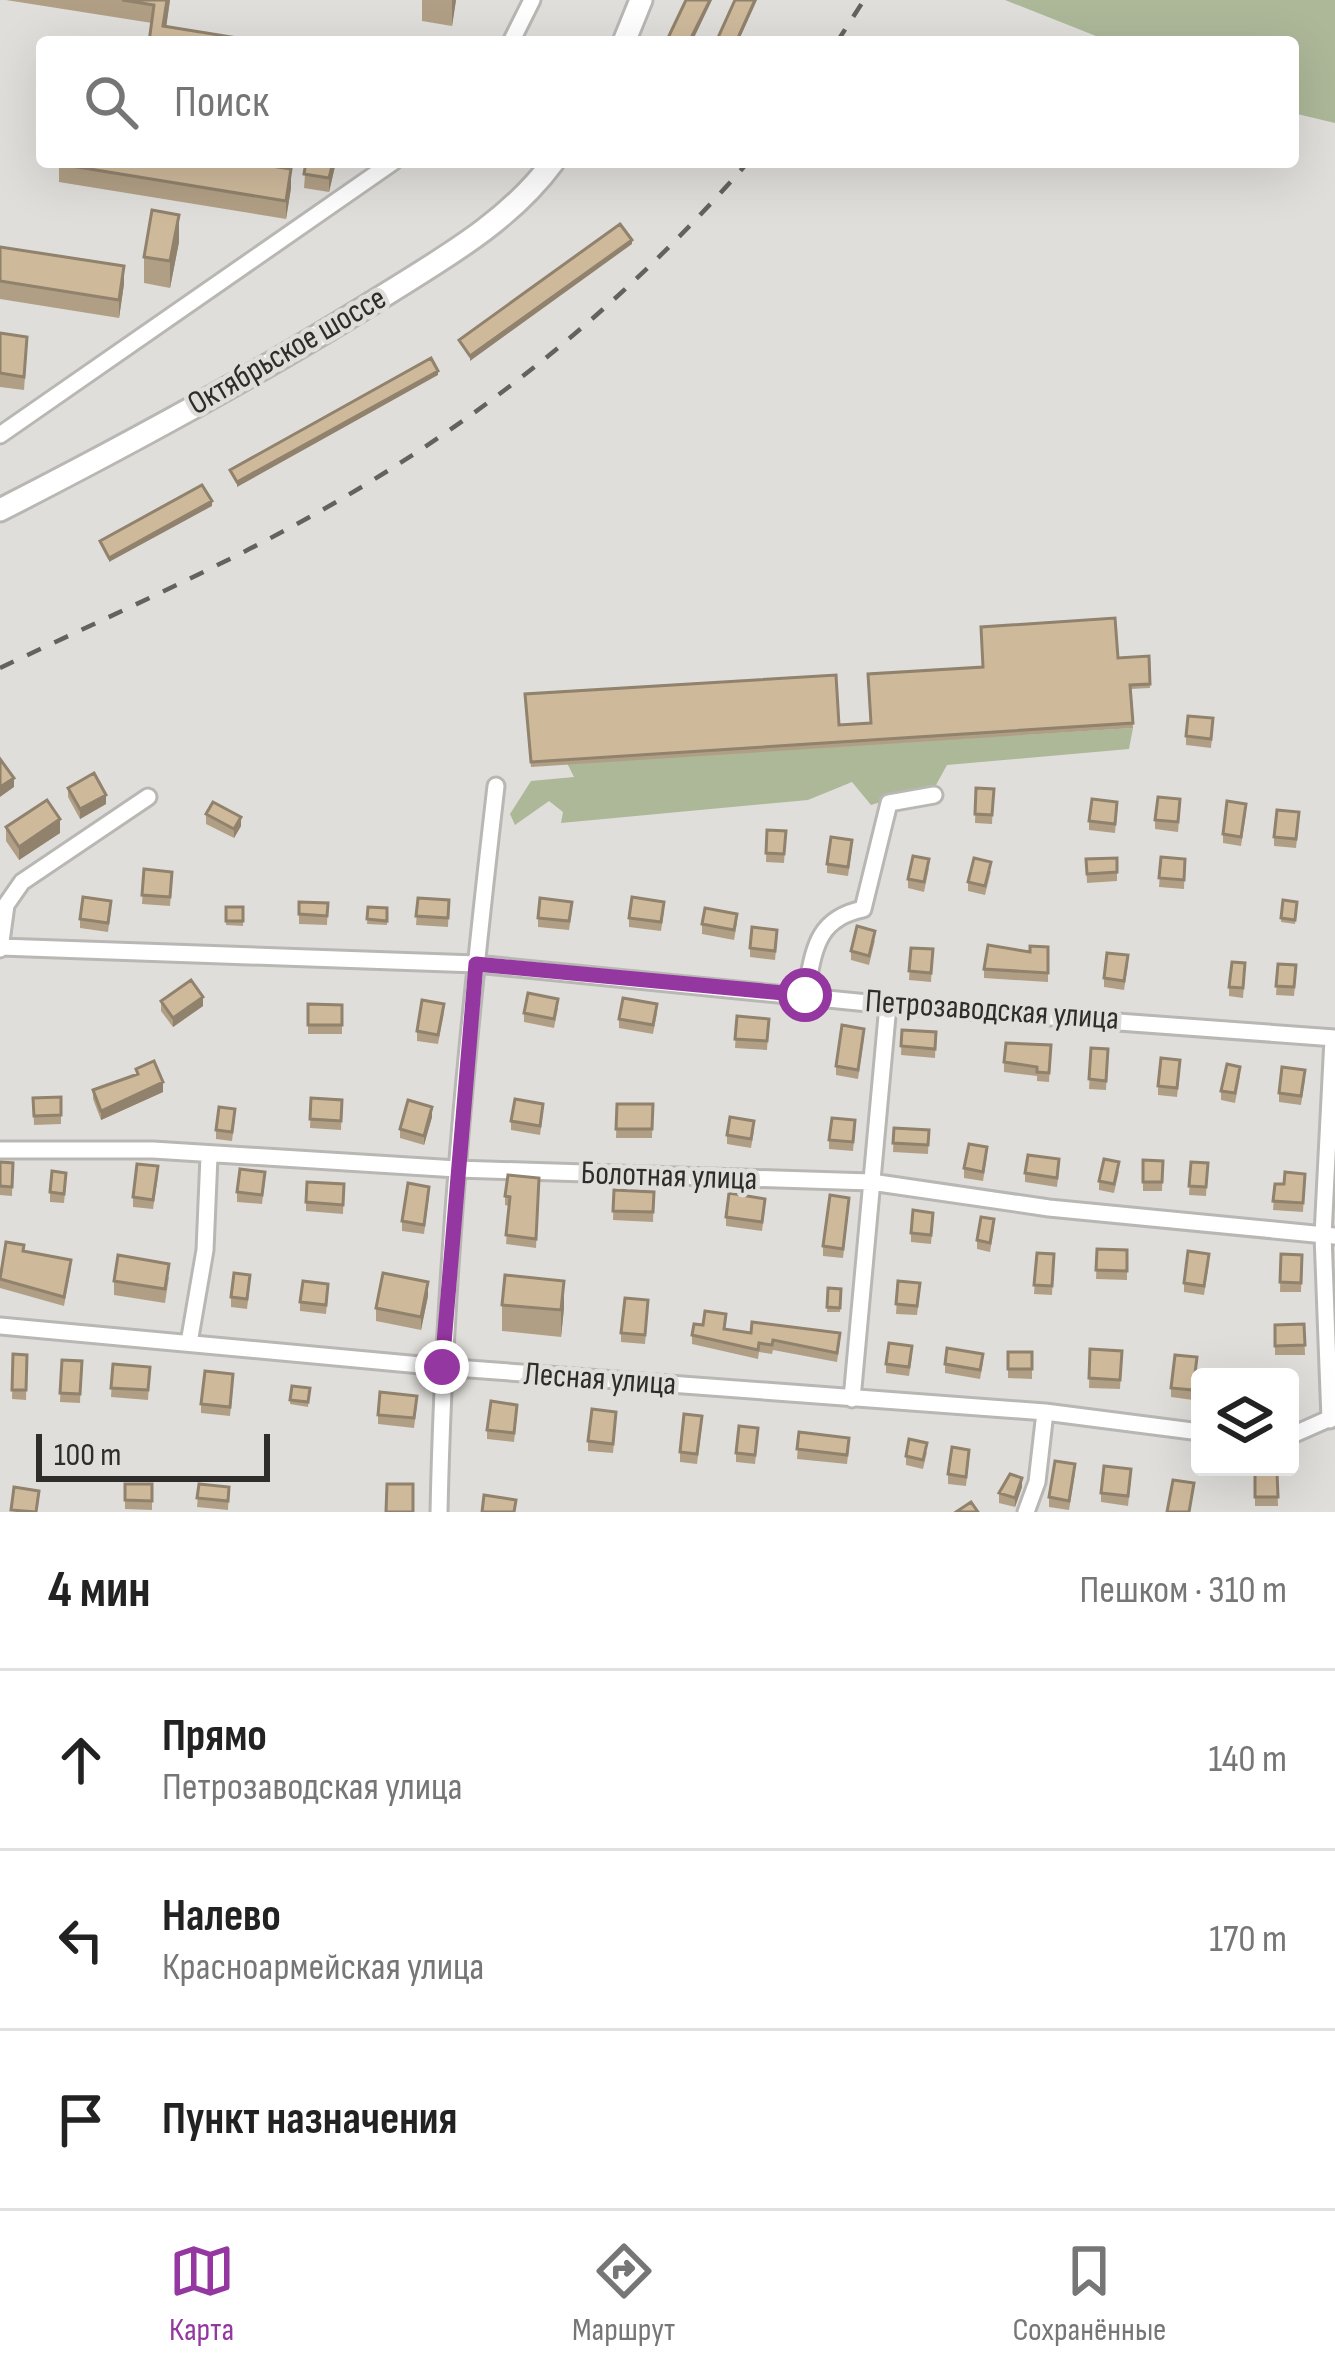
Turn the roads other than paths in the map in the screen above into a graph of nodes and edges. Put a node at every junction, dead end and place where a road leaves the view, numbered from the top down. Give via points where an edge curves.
1 (532, 0) edge
2 (641, 0) edge
3 (514, 36) edge
4 (626, 36) edge
5 (384, 168) edge
6 (548, 168) edge
7 (0, 435) edge
8 (0, 510) edge
9 (496, 787) dead end
10 (934, 795) dead end
11 (148, 797) dead end
12 (1, 948) edge
13 (476, 964) junction
14 (805, 995) junction
15 (888, 1005) junction
16 (1334, 1039) edge
17 (0, 1150) edge
18 (209, 1156) junction
19 (457, 1169) junction
20 (872, 1182) junction
21 (1329, 1235) edge
22 (0, 1326) edge
23 (190, 1343) junction
24 (442, 1367) junction
25 (852, 1399) junction
26 (1045, 1412) junction
27 (1332, 1418) edge
28 (1191, 1431) edge
29 (1299, 1432) edge
30 (439, 1512) edge
31 (1026, 1512) edge

1 - 3 street
2 - 4 main road
5 - 7 street
6 - 8 main road, Октябрьское шоссе via 438,262 306,344
9 - 13 street
10 - 14 street via 889,803 862,909 839,914 819,932
11 - 12 street via 22,881 6,904
12 - 13 street, Петрозаводская улица
13 - 14 street, Петрозаводская улица
13 - 19 street
14 - 15 street, Петрозаводская улица
15 - 16 street, Петрозаводская улица
15 - 20 street
16 - 21 street
17 - 18 street, Болотная улица
18 - 19 street, Болотная улица
18 - 23 street
19 - 20 street, Болотная улица
19 - 24 street
20 - 21 street, Болотная улица
20 - 25 street
21 - 27 street
22 - 23 street, Лесная улица
23 - 24 street, Лесная улица
24 - 25 street, Лесная улица
24 - 30 street
25 - 26 street, Лесная улица
26 - 28 street, Лесная улица
26 - 31 street
27 - 29 street

